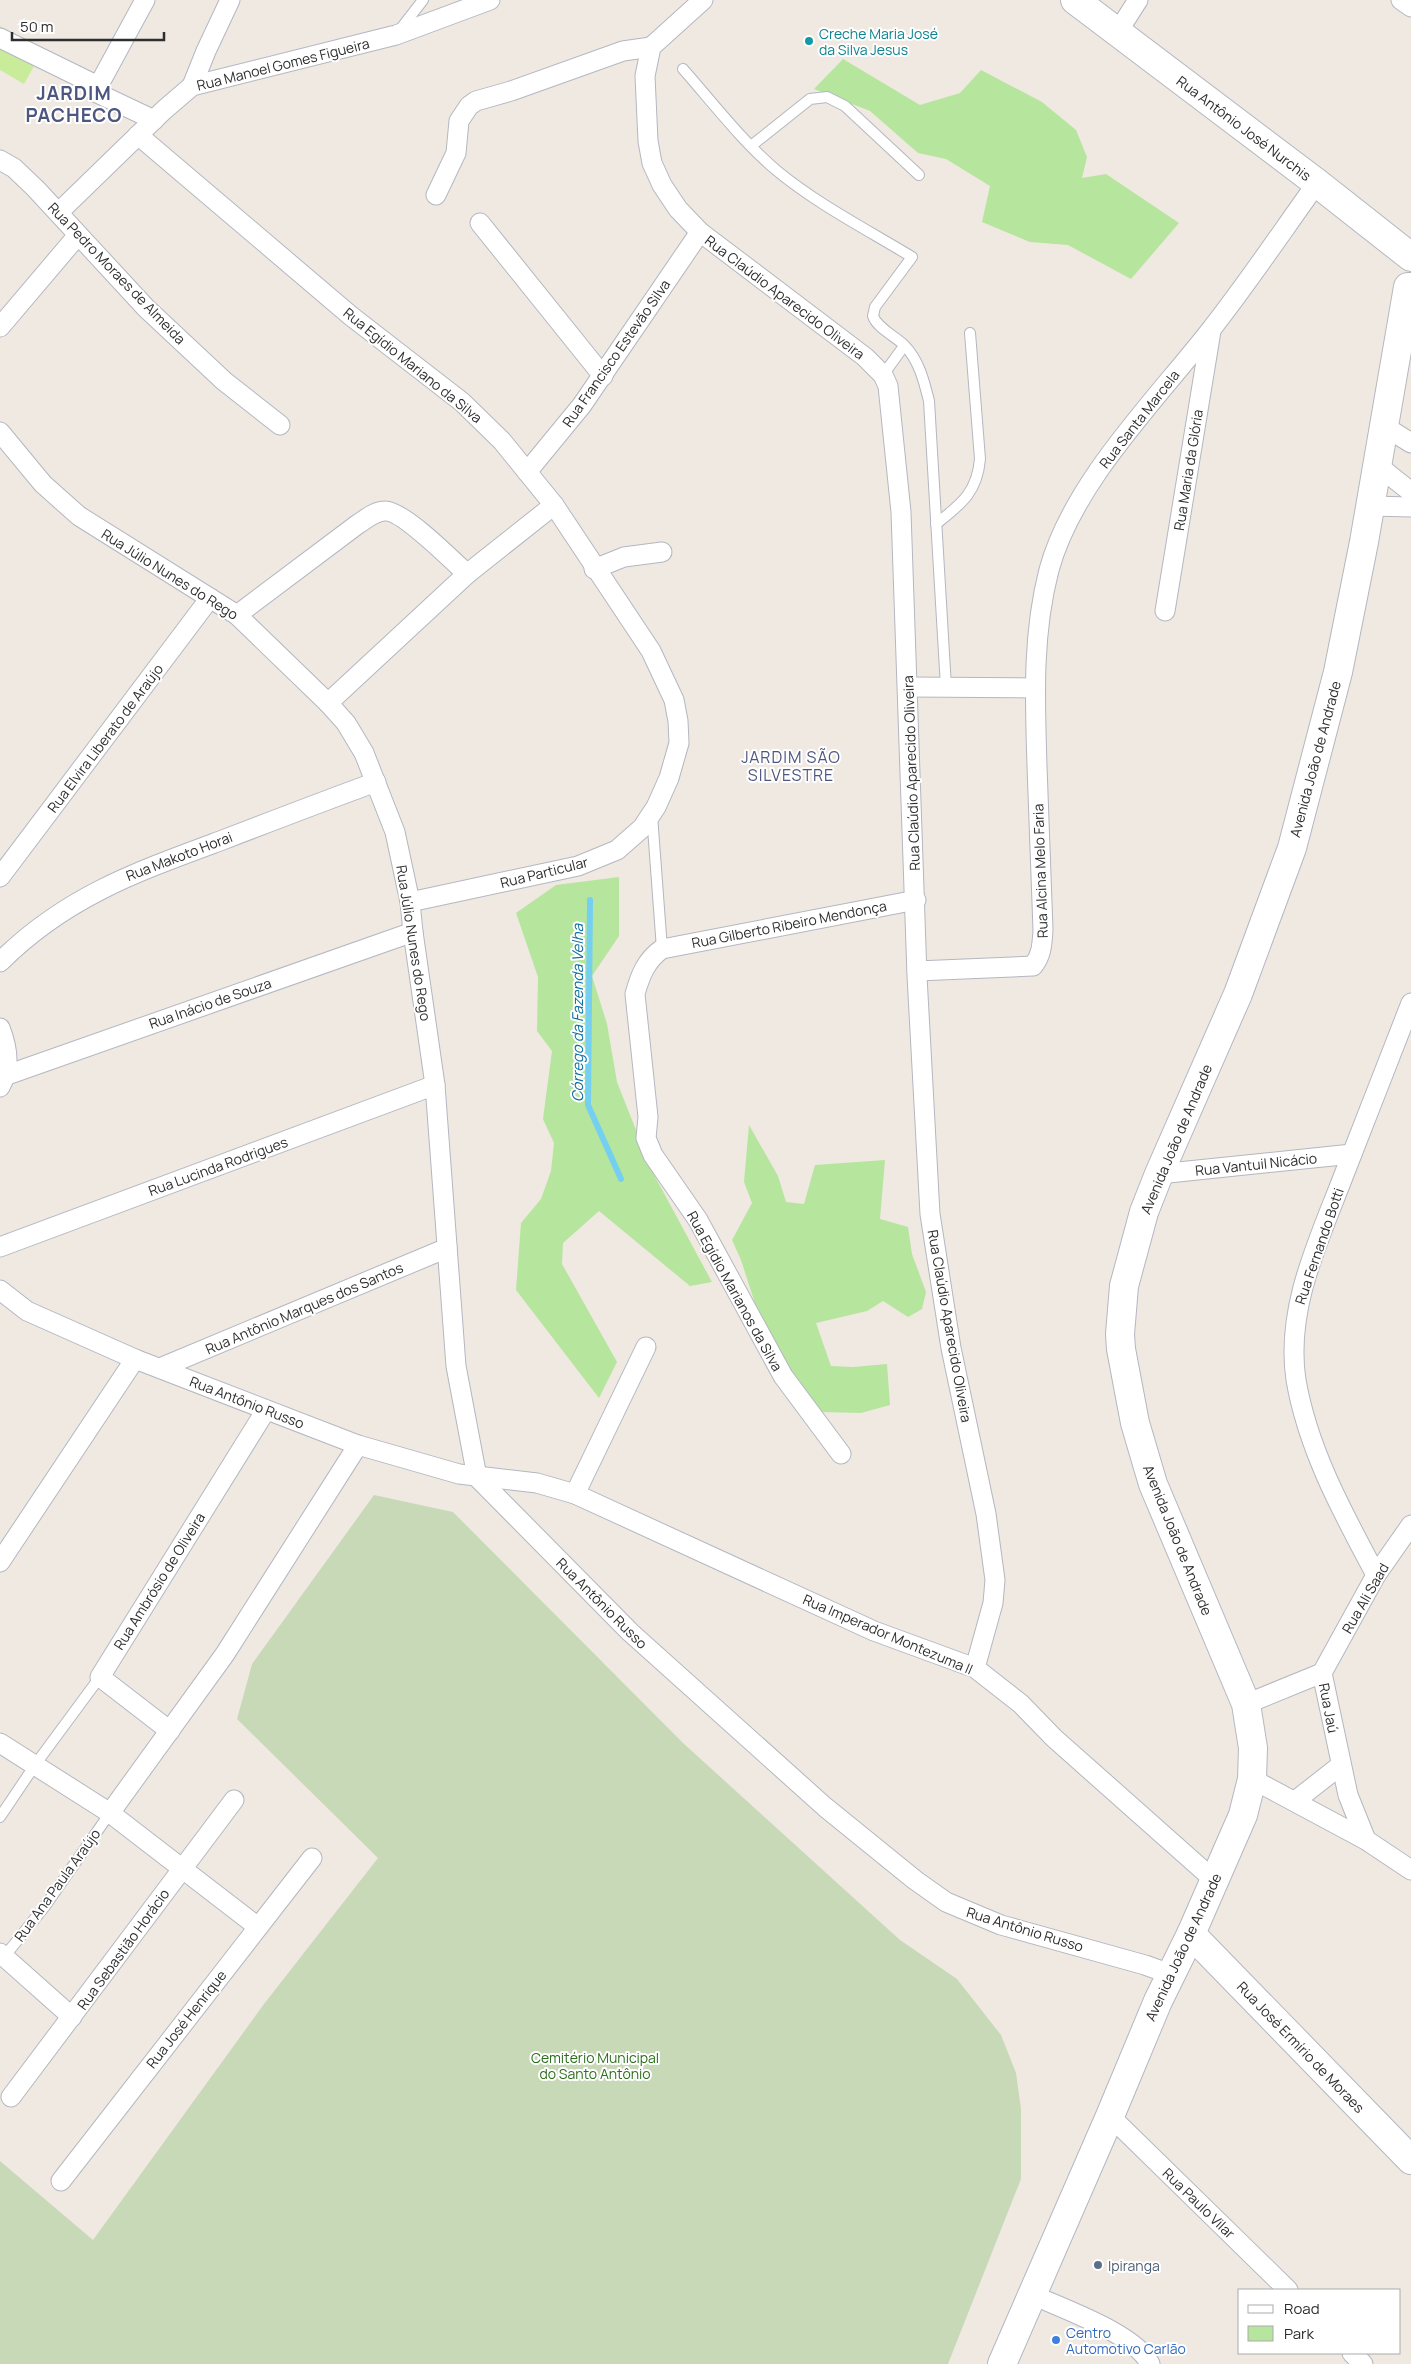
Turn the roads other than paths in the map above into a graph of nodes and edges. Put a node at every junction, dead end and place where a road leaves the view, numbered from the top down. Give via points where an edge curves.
1 (145, 0) edge
2 (230, 0) edge
3 (422, 0) edge
4 (490, 0) edge
5 (703, 0) edge
6 (1075, 0) edge
7 (1138, 0) edge
8 (1401, 0) edge
9 (1411, 7) edge
10 (1117, 33) junction
11 (396, 35) junction
12 (0, 38) edge
13 (651, 47) junction
14 (683, 69) dead end
15 (98, 86) junction
16 (192, 86) junction
17 (154, 120) junction
18 (138, 135) junction
19 (751, 146) junction
20 (0, 160) edge
21 (919, 176) dead end
22 (1318, 183) junction
23 (436, 195) dead end
24 (59, 212) junction
25 (480, 223) dead end
26 (700, 232) junction
27 (78, 235) junction
28 (1411, 257) edge
29 (1411, 287) edge
30 (0, 327) edge
31 (1211, 330) junction
32 (970, 333) dead end
33 (904, 346) junction
34 (883, 375) junction
35 (602, 376) junction
36 (280, 425) dead end
37 (1384, 426) junction
38 (0, 432) edge
39 (1411, 442) edge
40 (1377, 465) junction
41 (527, 472) junction
42 (1411, 492) edge
43 (554, 505) junction
44 (1370, 506) junction
45 (1411, 507) edge
46 (936, 524) junction
47 (662, 552) dead end
48 (594, 569) junction
49 (466, 574) junction
50 (210, 598) junction
51 (1165, 611) dead end
52 (237, 615) junction
53 (908, 687) junction
54 (946, 687) junction
55 (1034, 688) junction
56 (328, 703) junction
57 (669, 778) joint
58 (376, 782) junction
59 (652, 813) junction
60 (0, 876) edge
61 (916, 900) junction
62 (410, 902) junction
63 (413, 932) junction
64 (662, 949) junction
65 (0, 962) edge
66 (917, 971) junction
67 (1411, 1002) edge
68 (0, 1028) edge
69 (4, 1081) edge
70 (435, 1085) junction
71 (1352, 1154) junction
72 (1159, 1174) junction
73 (0, 1247) edge
74 (447, 1248) junction
75 (0, 1290) edge
76 (646, 1346) dead end
77 (135, 1359) junction
78 (160, 1368) junction
79 (266, 1410) junction
80 (358, 1445) junction
81 (841, 1454) dead end
82 (478, 1477) junction
83 (575, 1494) junction
84 (1411, 1526) edge
85 (0, 1562) edge
86 (1376, 1575) junction
87 (975, 1668) junction
88 (1322, 1673) junction
89 (100, 1677) junction
90 (1246, 1704) junction
91 (170, 1731) junction
92 (0, 1742) edge
93 (35, 1765) junction
94 (1341, 1765) junction
95 (1252, 1779) junction
96 (234, 1800) dead end
97 (1295, 1801) junction
98 (110, 1813) junction
99 (0, 1817) edge
100 (1366, 1840) junction
101 (312, 1858) dead end
102 (182, 1868) junction
103 (1411, 1870) edge
104 (1214, 1880) junction
105 (258, 1927) junction
106 (1191, 1934) junction
107 (2, 1955) edge
108 (1170, 1974) junction
109 (72, 2017) junction
110 (11, 2097) dead end
111 (1110, 2116) junction
112 (1411, 2160) edge
113 (62, 2181) dead end
114 (1287, 2289) edge
115 (1033, 2295) junction
116 (1353, 2354) edge
117 (1002, 2364) edge
118 (1150, 2364) edge
119 (1364, 2364) edge

1 - 15 street
2 - 16 street
3 - 11 lane
4 - 11 street, Rua Manoel Gomes Figueira
5 - 13 street
6 - 10 main road, Rua Antônio José Nurchis
7 - 10 street
8 - 9 street
10 - 22 main road, Rua Antônio José Nurchis
11 - 16 street, Rua Manoel Gomes Figueira
12 - 15 street
13 - 23 street via 623,52 476,101 458,121 456,153
13 - 26 street, Rua Claúdio Aparecido Oliveira via 645,76 652,163 662,186 678,209
14 - 19 lane
15 - 17 street via 95,92
16 - 17 street, Rua Manoel Gomes Figueira
17 - 18 street, Rua Manoel Gomes Figueira
18 - 24 street, Rua Manoel Gomes Figueira
18 - 41 street, Rua Egídio Mariano da Silva via 351,316 474,412
19 - 21 lane via 810,99 827,97 845,106
19 - 33 lane via 808,194 912,257 875,307 873,316
20 - 24 street, Rua Pedro Moraes de Almeida via 14,168
22 - 28 main road, Rua Antônio José Nurchis
22 - 31 street, Rua Santa Marcela
24 - 27 street, Rua Pedro Moraes de Almeida
25 - 35 street
26 - 34 street, Rua Claúdio Aparecido Oliveira via 829,328
26 - 35 street, Rua Francisco Estevão Silva
27 - 30 street
27 - 36 street, Rua Pedro Moraes de Almeida via 146,308 224,382
29 - 37 main road, Avenida João de Andrade via 1408,287
31 - 51 street, Rua Maria da Glória
31 - 55 street, Rua Santa Marcela via 1096,475 1058,540 1045,586 1037,636
32 - 46 lane via 979,470 971,492
33 - 34 lane
33 - 46 lane via 921,373 928,401
34 - 53 street, Rua Claúdio Aparecido Oliveira via 891,402 901,512
35 - 41 street, Rua Francisco Estevão Silva
37 - 39 street
37 - 40 main road, Avenida João de Andrade
38 - 50 street, Rua Júlio Nunes do Rego via 43,484 79,516
40 - 42 street
40 - 44 main road, Avenida João de Andrade
41 - 43 street, Rua Egídio Mariano da Silva
43 - 48 street, Rua Egídio Mariano da Silva
43 - 49 street
44 - 45 street
44 - 72 main road, Avenida João de Andrade via 1338,672 1292,848 1238,994
46 - 54 lane
47 - 48 street via 624,557
48 - 57 street, Rua Egídio Mariano da Silva via 651,651 674,700 679,743
49 - 52 street via 399,515 384,511 358,524
49 - 56 street
50 - 52 street, Rua Júlio Nunes do Rego
50 - 60 street, Rua Elvira Liberato de Araújo
52 - 56 street, Rua Júlio Nunes do Rego
53 - 54 street
53 - 61 street, Rua Claúdio Aparecido Oliveira
54 - 55 street
55 - 66 street, Rua Alcina Melo Faria via 1043,930 1038,959 1033,966
56 - 58 street, Rua Júlio Nunes do Rego via 346,723
57 - 59 street, Rua Particular
58 - 62 street, Rua Júlio Nunes do Rego via 395,832
58 - 65 street, Rua Makoto Horai via 100,888 58,915
59 - 62 street, Rua Particular via 642,828 617,850 578,866
59 - 64 lane
61 - 64 street, Rua Gilberto Ribeiro Mendonça
61 - 66 street, Rua Claúdio Aparecido Oliveira
62 - 63 street, Rua Júlio Nunes do Rego
63 - 69 street, Rua Inácio de Souza
63 - 70 street, Rua Júlio Nunes do Rego
64 - 81 street, Rua Egídio Marianos da Silva via 651,957 635,994 648,1117 646,1138 652,1155 698,1220 783,1376
66 - 87 street, Rua Claúdio Aparecido Oliveira via 928,1186 937,1270 986,1514 995,1580 993,1603
67 - 71 street, Rua Fernando Botti
68 - 69 street via 8,1054
70 - 73 street, Rua Lucinda Rodrigues
70 - 74 street, Rua Júlio Nunes do Rego
71 - 72 street, Rua Vantuil Nicácio
71 - 86 street, Rua Fernando Botti via 1298,1304 1294,1350 1296,1379 1307,1425 1332,1490
72 - 90 main road, Avenida João de Andrade via 1124,1286 1121,1349 1135,1423 1153,1484
74 - 78 street, Rua Antônio Marques dos Santos
74 - 82 street, Rua Júlio Nunes do Rego via 456,1366
75 - 77 street, Rua Antônio Russo via 27,1311
76 - 83 street
77 - 78 street, Rua Antônio Russo
77 - 85 street
78 - 79 street, Rua Antônio Russo
79 - 80 street, Rua Antônio Russo
79 - 89 street, Rua Ambrósio de Oliveira
80 - 82 street, Rua Antônio Russo via 434,1468
80 - 91 street via 225,1654
82 - 83 street, Rua Imperador Montezuma II via 537,1483
82 - 108 street, Rua Antônio Russo via 630,1632 825,1807 915,1880 946,1902 1001,1925
83 - 87 street, Rua Imperador Montezuma II via 874,1631
84 - 86 street, Rua Ali Saad
86 - 88 street, Rua Ali Saad
87 - 104 street, Rua Imperador Montezuma II via 1020,1704
88 - 90 street, Rua Jaú
88 - 94 street, Rua Jaú
89 - 91 street
89 - 93 lane
90 - 95 main road, Avenida João de Andrade via 1253,1748
91 - 98 street
92 - 93 street
93 - 98 street
93 - 99 lane
94 - 97 street
94 - 100 street, Rua Jaú via 1348,1794
95 - 97 street
95 - 104 main road, Avenida João de Andrade via 1242,1816
96 - 102 street, Rua Sebastião Horácio
97 - 100 street
98 - 102 street
98 - 107 lane, Rua Ana Paula Araújo via 45,1906
100 - 103 street
101 - 105 street, Rua José Henrique
102 - 105 street
102 - 109 street, Rua Sebastião Horácio
104 - 106 main road, Avenida João de Andrade
105 - 113 street, Rua José Henrique
106 - 108 main road, Avenida João de Andrade
106 - 112 main road, Rua José Ermírio de Moraes
107 - 109 street
108 - 111 main road, Avenida João de Andrade
109 - 110 street, Rua Sebastião Horácio
111 - 114 street, Rua Paulo Vilar
111 - 115 main road, Avenida João de Andrade
115 - 117 main road, Avenida João de Andrade
115 - 118 street via 1118,2334 1132,2343
116 - 119 street

